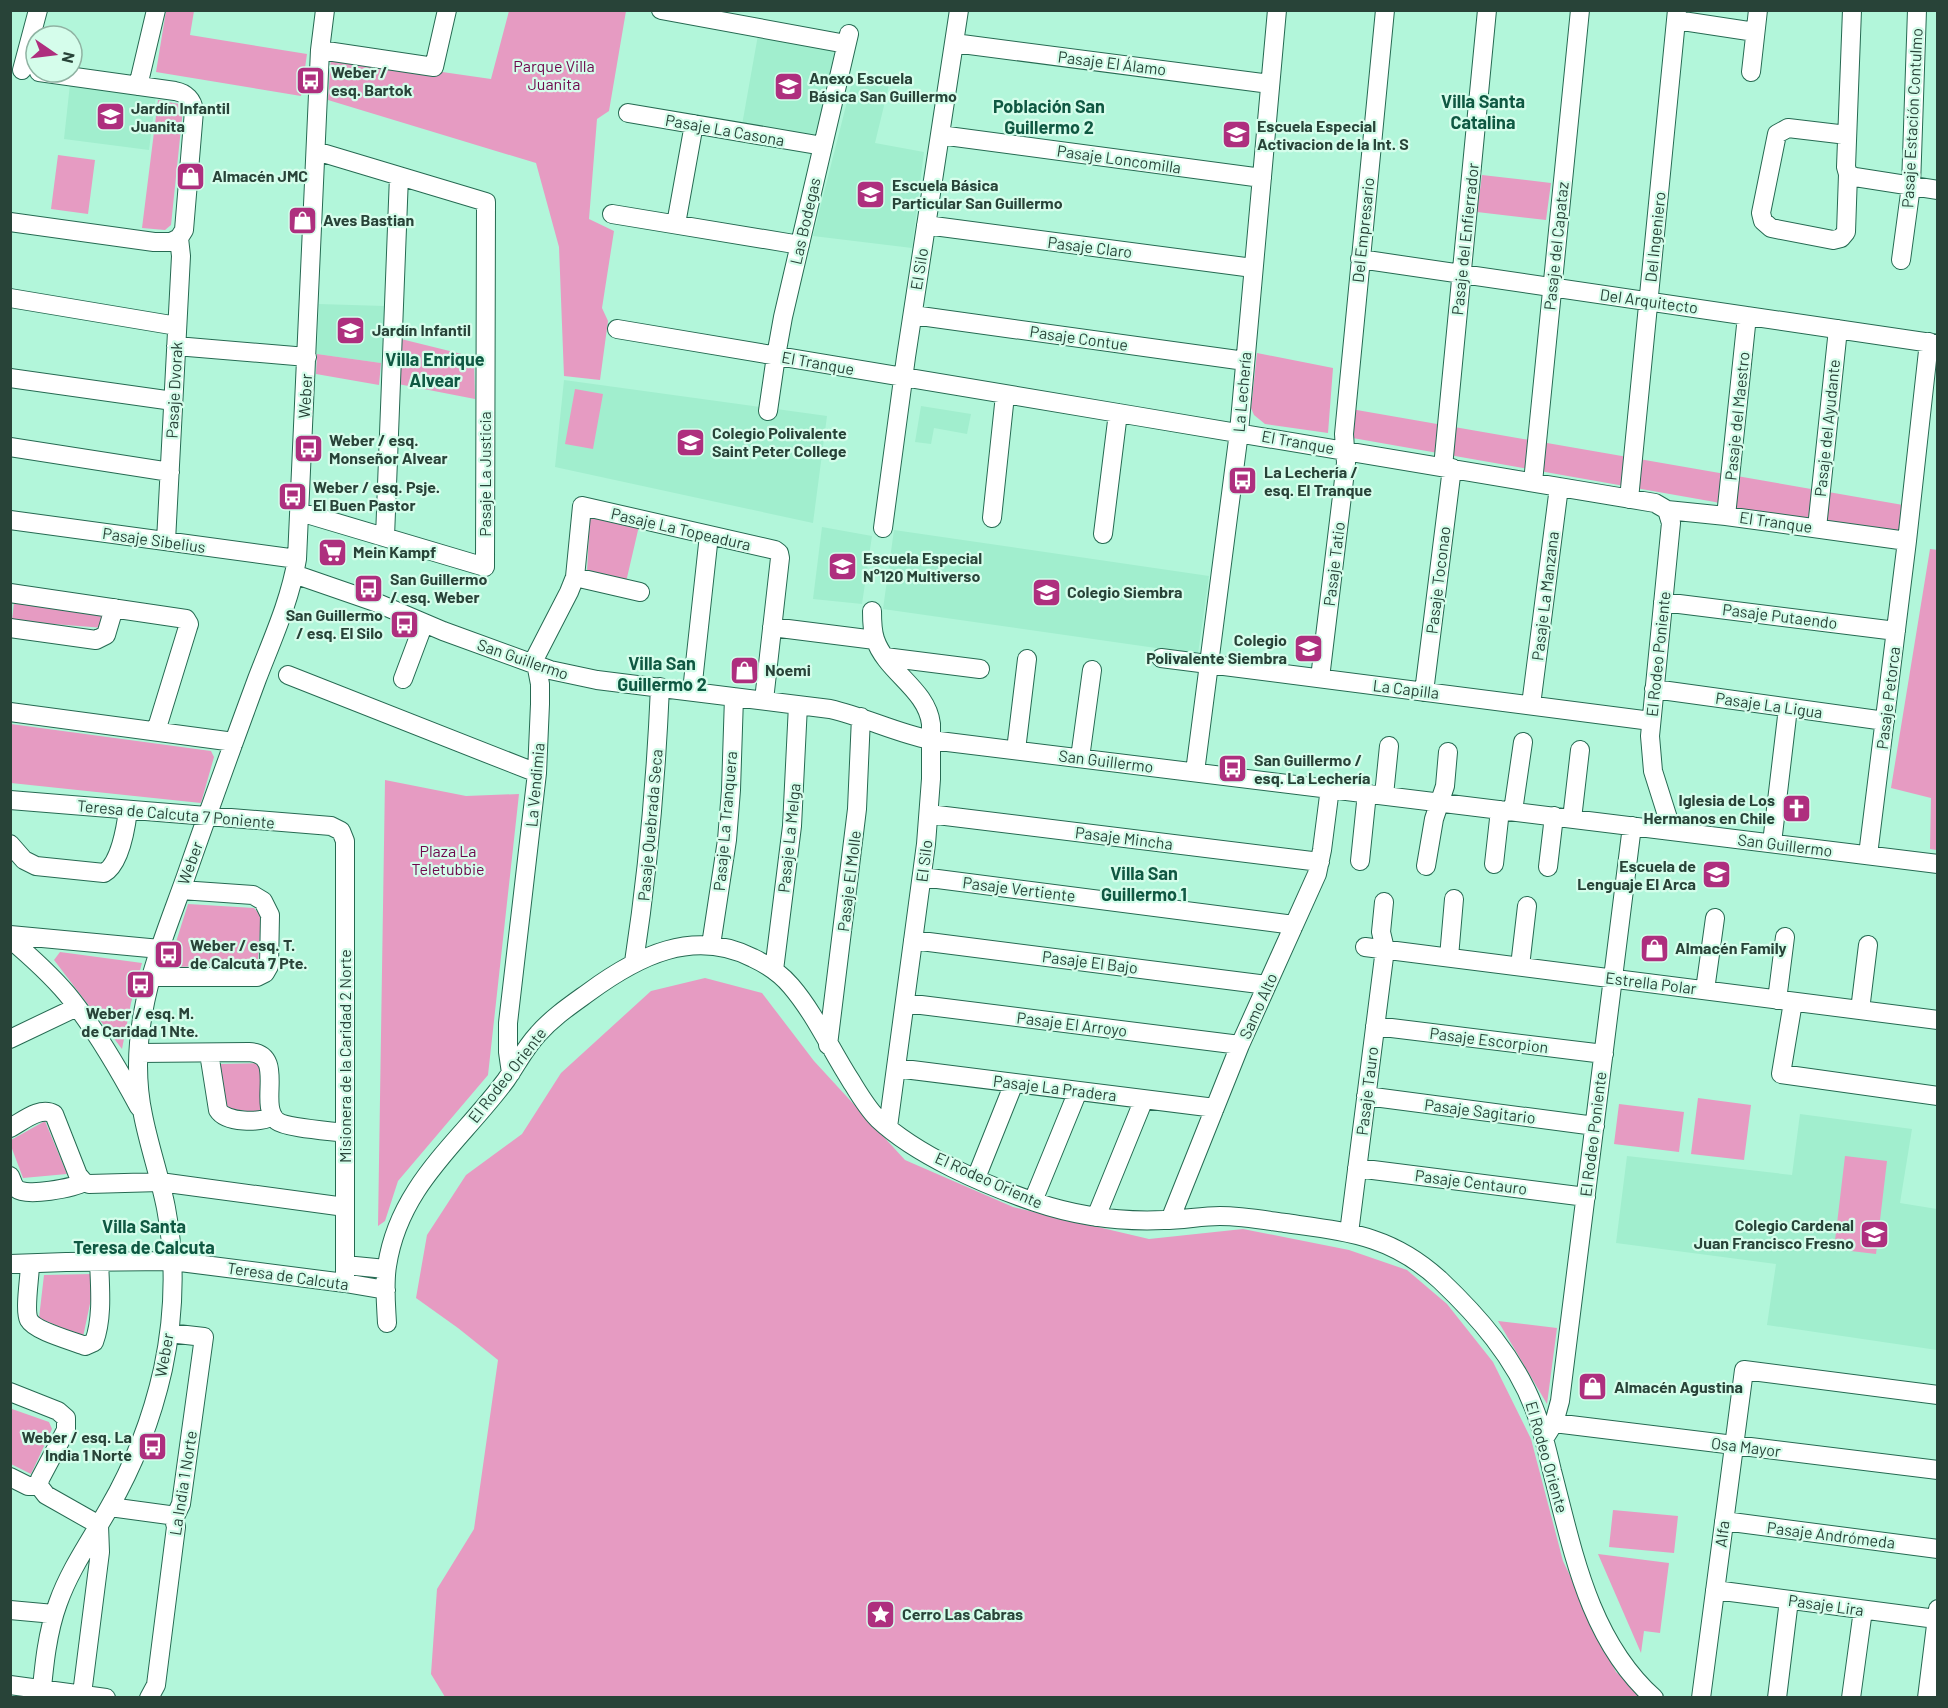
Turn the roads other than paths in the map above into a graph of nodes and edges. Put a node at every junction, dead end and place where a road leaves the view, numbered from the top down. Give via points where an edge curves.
1 (156, 10) edge
2 (325, 10) edge
3 (447, 10) edge
4 (661, 10) edge
5 (958, 10) edge
6 (1277, 10) edge
7 (1384, 10) edge
8 (1487, 10) edge
9 (1580, 10) edge
10 (1758, 10) edge
11 (1852, 10) edge
12 (1917, 10) edge
13 (1677, 15) edge
14 (1755, 32) junction
15 (954, 43) junction
16 (320, 50) junction
17 (1751, 72) dead end
18 (84, 78) edge
19 (1270, 84) junction
20 (138, 86) junction
21 (628, 113) dead end
22 (694, 124) junction
23 (940, 135) junction
24 (1847, 135) junction
25 (823, 146) junction
26 (316, 151) junction
27 (1848, 174) junction
28 (399, 176) junction
29 (1262, 178) junction
30 (1911, 186) junction
31 (1938, 190) edge
32 (612, 214) dead end
33 (10, 222) edge
34 (676, 224) junction
35 (926, 225) junction
36 (179, 238) junction
37 (800, 245) junction
38 (1360, 259) junction
39 (1900, 260) dead end
40 (1253, 268) junction
41 (1461, 274) junction
42 (1552, 287) junction
43 (10, 298) edge
44 (1649, 301) junction
45 (913, 315) junction
46 (1747, 316) junction
47 (177, 326) junction
48 (616, 329) dead end
49 (1838, 329) junction
50 (1933, 343) edge
51 (176, 346) junction
52 (776, 356) junction
53 (307, 357) junction
54 (1245, 361) junction
55 (10, 378) edge
56 (903, 378) junction
57 (1005, 395) junction
58 (173, 401) junction
59 (768, 411) dead end
60 (1118, 413) junction
61 (1239, 432) junction
62 (10, 447) edge
63 (1345, 450) junction
64 (1447, 468) junction
65 (170, 472) junction
66 (1533, 482) junction
67 (1559, 487) junction
68 (1629, 499) junction
69 (582, 506) joint
70 (1667, 510) junction
71 (300, 512) junction
72 (1726, 516) junction
73 (992, 518) dead end
74 (10, 520) edge
75 (883, 528) dead end
76 (1817, 528) junction
77 (1103, 534) dead end
78 (709, 535) junction
79 (385, 537) junction
80 (166, 541) junction
81 (1908, 541) junction
82 (296, 567) junction
83 (575, 577) junction
84 (640, 592) dead end
85 (10, 594) edge
86 (1663, 602) junction
87 (114, 608) junction
88 (872, 611) dead end
89 (424, 622) junction
90 (772, 627) junction
91 (10, 628) edge
92 (1896, 631) junction
93 (875, 640) junction
94 (885, 657) junction
95 (1161, 658) dead end
96 (1027, 659) dead end
97 (1209, 664) junction
98 (536, 666) junction
99 (980, 669) dead end
100 (1092, 670) dead end
101 (288, 675) dead end
102 (1320, 678) junction
103 (403, 679) dead end
104 (660, 687) junction
105 (1654, 689) junction
106 (692, 691) junction
107 (1425, 692) junction
108 (734, 697) junction
109 (764, 700) junction
110 (798, 705) junction
111 (1531, 705) junction
112 (1788, 708) junction
113 (10, 712) edge
114 (861, 717) junction
115 (1651, 721) junction
116 (1885, 721) junction
117 (156, 731) junction
118 (931, 740) junction
119 (234, 742) junction
120 (1523, 742) dead end
121 (1389, 746) dead end
122 (1016, 750) junction
123 (1580, 750) dead end
124 (1448, 752) dead end
125 (1080, 758) junction
126 (1196, 772) junction
127 (537, 773) junction
128 (1330, 788) junction
129 (1375, 794) junction
130 (10, 800) edge
131 (1439, 802) junction
132 (128, 810) junction
133 (1507, 811) junction
134 (929, 814) junction
135 (207, 816) junction
136 (1563, 818) junction
137 (1632, 826) junction
138 (341, 831) joint
139 (1672, 831) junction
140 (1772, 843) junction
141 (10, 844) edge
142 (1868, 855) junction
143 (1360, 861) dead end
144 (1320, 862) junction
145 (1494, 864) dead end
146 (1938, 864) edge
147 (1426, 866) dead end
148 (1548, 867) dead end
149 (922, 877) junction
150 (181, 890) junction
151 (1454, 899) dead end
152 (1384, 902) dead end
153 (1527, 906) dead end
154 (1714, 918) dead end
155 (1294, 925) junction
156 (10, 937) edge
157 (1785, 937) dead end
158 (913, 940) junction
159 (711, 945) junction
160 (1868, 945) dead end
161 (1365, 947) dead end
162 (160, 949) junction
163 (1385, 949) junction
164 (1449, 957) junction
165 (634, 962) junction
166 (1520, 966) junction
167 (774, 970) junction
168 (151, 977) junction
169 (1613, 978) junction
170 (1267, 985) junction
171 (1705, 990) junction
172 (1785, 1001) junction
173 (905, 1003) junction
174 (77, 1007) junction
175 (1860, 1010) junction
176 (1938, 1020) edge
177 (1375, 1026) junction
178 (10, 1039) edge
179 (828, 1045) junction
180 (1240, 1045) junction
181 (139, 1053) junction
182 (209, 1053) junction
183 (1604, 1054) junction
184 (896, 1068) junction
185 (511, 1073) junction
186 (1014, 1083) junction
187 (1078, 1091) junction
188 (1366, 1096) junction
189 (1938, 1096) edge
190 (1144, 1099) junction
191 (1215, 1108) junction
192 (142, 1114) junction
193 (273, 1116) junction
194 (1594, 1126) junction
195 (888, 1127) junction
196 (10, 1128) edge
197 (345, 1133) junction
198 (1357, 1168) junction
199 (10, 1176) edge
200 (976, 1178) junction
201 (84, 1182) junction
202 (160, 1182) junction
203 (1586, 1197) junction
204 (1033, 1201) junction
205 (345, 1207) junction
206 (1096, 1217) junction
207 (1170, 1220) junction
208 (1349, 1233) junction
209 (99, 1261) junction
210 (172, 1261) junction
211 (10, 1264) edge
212 (30, 1264) junction
213 (345, 1265) junction
214 (386, 1269) junction
215 (345, 1283) junction
216 (386, 1290) junction
217 (387, 1323) dead end
218 (169, 1333) junction
219 (10, 1392) edge
220 (1938, 1395) edge
221 (1554, 1423) junction
222 (1544, 1439) junction
223 (1734, 1445) junction
224 (1938, 1470) edge
225 (10, 1478) edge
226 (39, 1486) junction
227 (110, 1507) junction
228 (174, 1519) junction
229 (1724, 1521) junction
230 (99, 1525) junction
231 (1938, 1549) edge
232 (1715, 1590) junction
233 (1788, 1600) junction
234 (10, 1610) edge
235 (1863, 1610) junction
236 (54, 1614) junction
237 (1937, 1614) edge
238 (10, 1684) edge
239 (42, 1693) edge
240 (63, 1694) edge
241 (82, 1694) junction
242 (106, 1698) edge
243 (149, 1698) edge
244 (1654, 1698) edge
245 (1701, 1698) edge
246 (1777, 1698) edge
247 (1851, 1698) edge
248 (1927, 1698) edge

1 - 20 street
2 - 16 street, Weber
3 - 16 street via 434,67
4 - 25 street, Las Bodegas via 848,39
5 - 15 street, El Silo
6 - 19 street, La Lechería
7 - 38 street, Del Empresario
8 - 41 street, Pasaje del Enfierrador
9 - 42 street, Pasaje del Capataz
10 - 14 street
11 - 24 street
12 - 30 street, Pasaje Estación Contulmo
13 - 14 street
13 - 44 street, Del Ingeniero
14 - 17 street
15 - 19 street, Pasaje El Álamo
15 - 23 street, El Silo
16 - 26 street, Weber
18 - 20 street
19 - 29 street, La Lechería
20 - 36 street, Pasaje Dvorak via 180,92 194,106 184,230
21 - 22 street, Pasaje La Casona
22 - 25 street, Pasaje La Casona
22 - 34 street
23 - 29 street, Pasaje Loncomilla
23 - 35 street, El Silo
24 - 27 street
24 - 27 street via 1788,128 1781,131 1775,138 1763,220 1771,228 1833,240 1841,238 1847,228
25 - 37 street, Las Bodegas
26 - 28 street
26 - 53 street, Weber
27 - 30 street
28 - 79 street
28 - 79 street, Pasaje La Justicia via 486,202 484,567
29 - 40 street, La Lechería
30 - 31 street
30 - 39 street, Pasaje Estación Contulmo
32 - 34 street
33 - 36 street via 154,242
34 - 37 street
35 - 40 street, Pasaje Claro
35 - 45 street, El Silo
36 - 47 street, Pasaje Dvorak
37 - 52 street, Las Bodegas
38 - 41 street, Del Arquitecto
38 - 63 street, Del Empresario
40 - 54 street, La Lechería
41 - 42 street, Del Arquitecto
41 - 64 street, Pasaje del Enfierrador
42 - 44 street, Del Arquitecto
42 - 66 street, Pasaje del Capataz
43 - 47 street
44 - 46 street, Del Arquitecto
44 - 68 street, Del Ingeniero
45 - 54 street, Pasaje Contue
45 - 56 street, El Silo
46 - 49 street, Del Arquitecto
46 - 72 street, Pasaje del Maestro
47 - 51 street, Pasaje Dvorak
48 - 52 street, El Tranque
49 - 50 street, Del Arquitecto
49 - 76 street, Pasaje del Ayudante
50 - 81 street, Pasaje Petorca
51 - 53 street
51 - 58 street, Pasaje Dvorak
52 - 56 street, El Tranque
52 - 59 street, Las Bodegas
53 - 71 street, Weber
54 - 61 street, La Lechería
55 - 58 street
56 - 57 street, El Tranque
56 - 75 street, El Silo
57 - 60 street, El Tranque
57 - 73 street
58 - 65 street, Pasaje Dvorak
60 - 61 street, El Tranque
60 - 77 street
61 - 63 street, El Tranque
61 - 97 street, La Lechería
62 - 65 street
63 - 64 street, El Tranque
63 - 102 street, Pasaje Tatio
64 - 66 street, El Tranque
64 - 107 street, Pasaje Toconao
65 - 80 street, Pasaje Dvorak
66 - 67 street, El Tranque
67 - 68 street, El Tranque
67 - 111 street, Pasaje La Manzana
68 - 70 street, El Tranque via 1660,504
69 - 78 street, Pasaje La Topeadura
69 - 83 street, La Vendimia
70 - 72 street, El Tranque
70 - 86 street, El Rodeo Poniente via 1671,523
71 - 79 street
71 - 82 street, Weber
72 - 76 street, El Tranque
74 - 80 street, Pasaje Sibelius
76 - 81 street, El Tranque
78 - 90 street, Pasaje La Topeadura via 779,553
78 - 106 street
80 - 82 street, Pasaje Sibelius
81 - 92 street, Pasaje Petorca
82 - 89 street, San Guillermo
82 - 119 street, Weber
83 - 84 street
83 - 98 street, La Vendimia via 536,653
85 - 87 street
86 - 92 street, Pasaje Putaendo
86 - 105 street, El Rodeo Poniente
87 - 91 street via 107,632 96,640
87 - 117 street via 188,621
88 - 93 street, El Silo
89 - 98 street, San Guillermo
89 - 103 street
90 - 93 street
90 - 109 street
92 - 116 street, Pasaje Petorca
93 - 94 street, El Silo
94 - 99 street
94 - 118 street, El Silo via 924,703 930,716
95 - 97 street, La Capilla
96 - 122 street
97 - 102 street, La Capilla
97 - 126 street, La Lechería
98 - 104 street, San Guillermo via 579,677
98 - 127 street, La Vendimia via 540,684
100 - 125 street
101 - 127 street
102 - 107 street, La Capilla
104 - 106 street, San Guillermo
104 - 165 street, Pasaje Quebrada Seca via 651,839
105 - 112 street, Pasaje La Ligua
105 - 115 street, El Rodeo Poniente
106 - 108 street, San Guillermo
107 - 111 street, La Capilla
108 - 109 street, San Guillermo
108 - 159 street, Pasaje La Tranquera via 727,840
109 - 110 street, San Guillermo
110 - 114 street, San Guillermo
110 - 167 street, Pasaje La Melga via 792,826
111 - 115 street, La Capilla
112 - 116 street, Pasaje La Ligua
112 - 140 street
113 - 117 street
114 - 118 street, San Guillermo via 903,734
114 - 179 street, Pasaje El Molle via 855,827
115 - 139 street, El Rodeo Poniente via 1653,771
116 - 142 street, Pasaje Petorca
117 - 119 street
118 - 122 street, San Guillermo
118 - 134 street, El Silo
119 - 135 street, Weber
120 - 133 street
121 - 129 street
122 - 125 street, San Guillermo
123 - 136 street
124 - 131 street via 1445,786
125 - 126 street, San Guillermo
126 - 128 street, San Guillermo
127 - 185 street, La Vendimia via 508,1023
128 - 129 street, San Guillermo
128 - 144 street, Samo Alto
129 - 131 street, San Guillermo
129 - 143 street
130 - 132 street, Teresa de Calcuta 7 Poniente
131 - 133 street, San Guillermo
131 - 147 street
132 - 135 street, Teresa de Calcuta 7 Poniente
132 - 141 street via 114,864 104,873 36,866 24,860
133 - 136 street, San Guillermo
133 - 145 street
134 - 144 street, Pasaje Mincha
134 - 149 street, El Silo
135 - 138 street, Teresa de Calcuta 7 Poniente via 331,826
135 - 150 street, Weber
136 - 137 street, San Guillermo
136 - 148 street
137 - 139 street, San Guillermo
137 - 169 street, El Rodeo Poniente
138 - 197 street, Misionera de la Caridad 2 Norte via 345,841
139 - 140 street, San Guillermo
140 - 142 street, San Guillermo
142 - 146 street, San Guillermo
144 - 155 street, Samo Alto
149 - 155 street, Pasaje Vertiente
149 - 158 street, El Silo
150 - 162 street, Weber
150 - 168 street via 253,895 263,901 270,915 269,966 257,977
151 - 164 street
152 - 163 street, Pasaje Tauro via 1381,932
153 - 166 street
154 - 171 street
155 - 170 street, Samo Alto
156 - 162 street
156 - 174 street
157 - 172 street
158 - 170 street, Pasaje El Bajo
158 - 173 street, El Silo
159 - 165 street, El Rodeo Oriente via 670,950
159 - 167 street, El Rodeo Oriente via 735,950
160 - 175 street
161 - 163 street, Estrella Polar
162 - 168 street, Weber
163 - 164 street, Estrella Polar
163 - 177 street, Pasaje Tauro
164 - 166 street, Estrella Polar
165 - 185 street, El Rodeo Oriente via 553,1019 526,1048
166 - 169 street, Estrella Polar
167 - 179 street, El Rodeo Oriente via 794,989
168 - 181 street, Weber
169 - 171 street, Estrella Polar
169 - 183 street, El Rodeo Poniente
170 - 180 street, Samo Alto
171 - 172 street, Estrella Polar
172 - 175 street, Estrella Polar
172 - 189 street via 1781,1074
173 - 180 street, Pasaje El Arroyo
173 - 184 street, El Silo
174 - 178 street
174 - 192 street
175 - 176 street, Estrella Polar
177 - 183 street, Pasaje Escorpion
177 - 188 street, Pasaje Tauro
179 - 195 street, El Rodeo Oriente via 863,1101
180 - 191 street, Samo Alto
181 - 182 street
181 - 192 street, Weber
182 - 193 street via 254,1052 262,1056 269,1067
182 - 193 street via 222,1116 259,1121
183 - 194 street, El Rodeo Poniente
184 - 186 street, Pasaje La Pradera
184 - 195 street, El Silo
185 - 214 street, El Rodeo Oriente via 414,1193 398,1226
186 - 187 street, Pasaje La Pradera
186 - 200 street
187 - 190 street, Pasaje La Pradera
187 - 204 street
188 - 194 street, Pasaje Sagitario
188 - 198 street, Pasaje Tauro
190 - 191 street, Pasaje La Pradera
190 - 206 street
191 - 207 street, Samo Alto
192 - 202 street, Weber
193 - 197 street via 283,1124
194 - 203 street, El Rodeo Poniente
195 - 200 street, El Rodeo Oriente
196 - 201 street via 42,1111 50,1111
197 - 205 street, Misionera de la Caridad 2 Norte
198 - 203 street, Pasaje Centauro
198 - 208 street, Pasaje Tauro
199 - 201 street via 16,1189 23,1192 67,1189
200 - 204 street, El Rodeo Oriente
201 - 202 street
202 - 205 street
202 - 210 street, Weber
203 - 221 street, El Rodeo Poniente
204 - 206 street, El Rodeo Oriente
205 - 213 street, Misionera de la Caridad 2 Norte
206 - 207 street, El Rodeo Oriente
207 - 208 street, El Rodeo Oriente via 1232,1216
208 - 222 street, El Rodeo Oriente via 1382,1242 1408,1255 1458,1298 1515,1369 1533,1404
209 - 210 street, Teresa de Calcuta
209 - 212 street, Teresa de Calcuta
209 - 212 street via 95,1339 85,1346 30,1322
210 - 215 street, Teresa de Calcuta
210 - 218 street, Weber
211 - 212 street, Teresa de Calcuta
213 - 214 street, Teresa de Calcuta
213 - 215 street, Misionera de la Caridad 2 Norte
214 - 216 street, El Rodeo Oriente
215 - 216 street, Teresa de Calcuta
216 - 217 street, El Rodeo Oriente
218 - 227 street, Weber via 147,1427
218 - 228 street, La India 1 Norte via 204,1337 181,1504
219 - 226 street via 66,1418 66,1430
220 - 223 street, Alfa via 1743,1370
221 - 222 street, El Rodeo Poniente
221 - 223 street, Osa Mayor
222 - 244 street, El Rodeo Oriente via 1594,1612 1627,1670
223 - 224 street, Osa Mayor
223 - 229 street, Alfa
225 - 226 street
226 - 230 street via 46,1495
227 - 228 street
227 - 230 street, Weber
228 - 243 street, La India 1 Norte via 156,1686
229 - 231 street, Pasaje Andrómeda
229 - 232 street, Alfa
230 - 236 street, Weber via 72,1571
230 - 241 street via 100,1552
232 - 233 street, Pasaje Lira
232 - 245 street, Alfa
233 - 235 street, Pasaje Lira
233 - 246 street
234 - 236 street
235 - 237 street, Pasaje Lira
235 - 247 street
236 - 239 street, Weber
237 - 248 street
238 - 239 street
239 - 240 street
240 - 241 street
241 - 242 street

